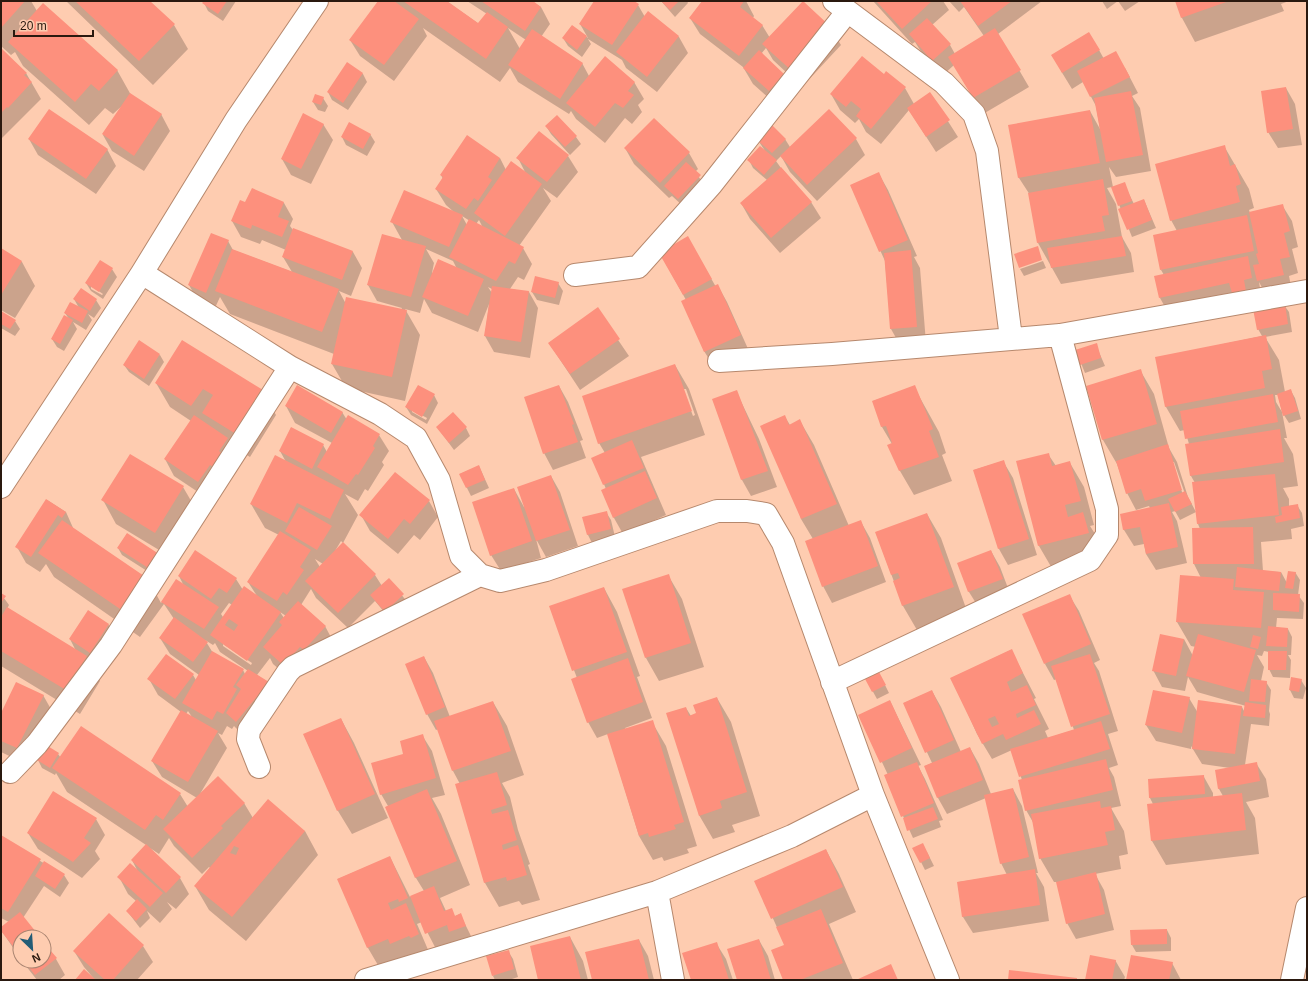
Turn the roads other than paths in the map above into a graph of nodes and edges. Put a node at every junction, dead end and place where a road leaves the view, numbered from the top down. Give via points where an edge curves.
1 (317, 1) edge
2 (841, 6) edge
3 (142, 273) junction
4 (575, 275) dead end
5 (1307, 291) edge
6 (1060, 335) junction
7 (1011, 338) junction
8 (719, 361) dead end
9 (290, 367) junction
10 (8, 461) edge
11 (1, 487) edge
12 (480, 575) junction
13 (832, 682) junction
14 (259, 767) dead end
15 (10, 772) dead end
16 (873, 795) junction
17 (657, 892) junction
18 (1307, 908) edge
19 (1304, 937) edge
20 (366, 980) edge
21 (673, 980) edge
22 (948, 980) edge
23 (1292, 980) edge

1 - 3 street via 236,120
2 - 4 street via 711,185 638,267
2 - 7 street via 944,83 974,114 987,151
3 - 9 street
3 - 10 street
5 - 6 street
6 - 7 street
6 - 13 street via 1107,509 1106,535 1090,560
7 - 8 street
9 - 12 street via 380,414 416,438 439,480 461,556
9 - 15 street via 110,646 37,744
10 - 11 street
12 - 13 street via 500,581 546,570 717,511 766,514 783,543
12 - 14 street via 288,672 249,730 248,739
13 - 16 street
16 - 17 street via 792,836
16 - 22 street
17 - 20 street
17 - 21 street
18 - 19 street
19 - 23 street

